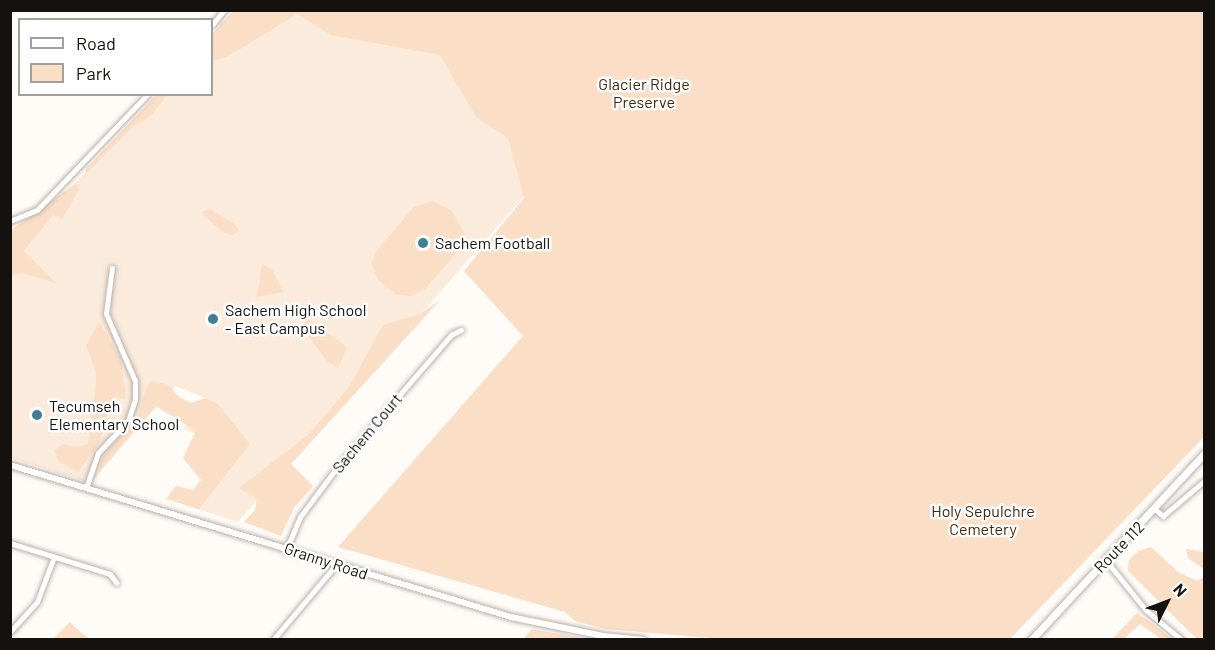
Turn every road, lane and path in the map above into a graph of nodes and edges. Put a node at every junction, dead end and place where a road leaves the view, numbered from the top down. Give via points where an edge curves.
1 (224, 10) edge
2 (213, 24) edge
3 (146, 96) edge
4 (10, 221) edge
5 (112, 267) dead end
6 (461, 330) dead end
7 (1204, 454) edge
8 (10, 465) edge
9 (1204, 480) edge
10 (86, 488) junction
11 (1155, 509) junction
12 (10, 543) edge
13 (287, 548) junction
14 (54, 557) junction
15 (1106, 560) junction
16 (336, 565) junction
17 (117, 583) dead end
18 (10, 632) edge
19 (273, 639) edge
20 (644, 639) edge
21 (1031, 639) edge
22 (1182, 639) edge

1 - 2 street
3 - 4 street via 37,210
5 - 10 street via 106,314 135,381 135,400 128,421 98,453
6 - 13 street, Sachem Court via 451,335 335,470 300,517
7 - 11 main road, Route 112
8 - 10 street, Granny Road
9 - 11 street via 1163,516
10 - 13 street, Granny Road
11 - 15 main road, Route 112
12 - 14 street
13 - 16 street, Granny Road
14 - 17 street via 110,574
14 - 18 street via 37,602
15 - 21 main road, Route 112
15 - 22 street via 1146,610
16 - 19 street
16 - 20 street, Granny Road via 512,617 603,636

